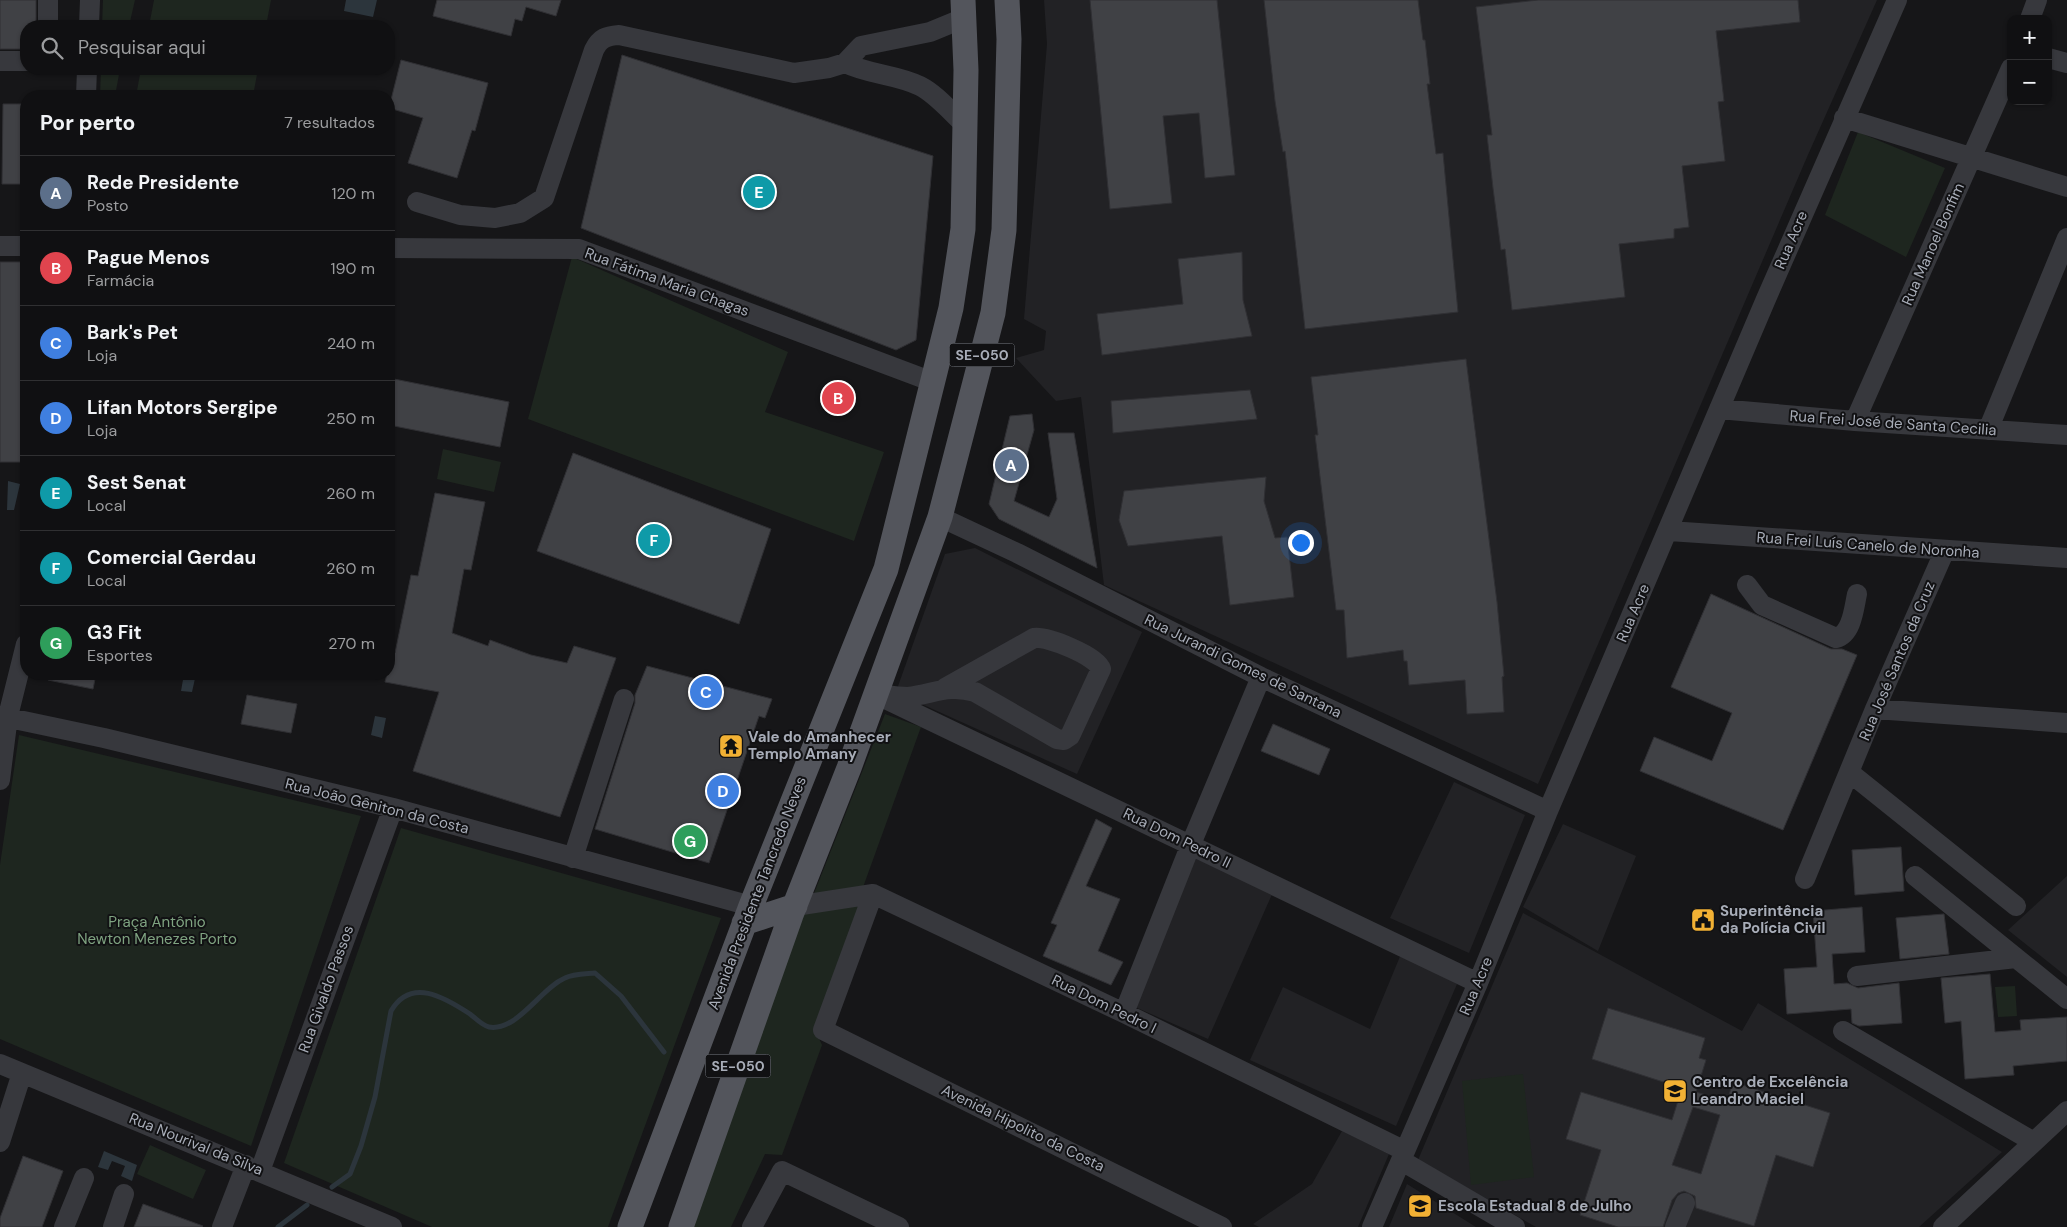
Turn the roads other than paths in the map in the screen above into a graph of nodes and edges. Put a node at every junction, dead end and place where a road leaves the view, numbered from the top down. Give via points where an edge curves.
1 (48, 0) edge
2 (90, 0) edge
3 (1007, 0) edge
4 (1897, 0) edge
5 (2037, 0) edge
6 (964, 9) edge
7 (2031, 15) edge
8 (48, 20) edge
9 (89, 20) edge
10 (2052, 59) edge
11 (0, 61) edge
12 (20, 61) edge
13 (2067, 63) edge
14 (845, 64) junction
15 (87, 75) edge
16 (2007, 77) edge
17 (86, 90) edge
18 (1844, 118) junction
19 (964, 124) junction
20 (1971, 158) junction
21 (2067, 187) edge
22 (417, 202) dead end
23 (2067, 238) edge
24 (0, 246) edge
25 (20, 246) edge
26 (395, 248) edge
27 (933, 382) junction
28 (1719, 408) junction
29 (1855, 421) junction
30 (1988, 430) junction
31 (2067, 435) edge
32 (940, 517) junction
33 (1669, 531) junction
34 (1945, 550) junction
35 (2067, 558) edge
36 (1747, 585) dead end
37 (1857, 594) dead end
38 (20, 664) edge
39 (1261, 677) junction
40 (945, 688) junction
41 (875, 694) junction
42 (624, 698) dead end
43 (1875, 709) junction
44 (4, 716) edge
45 (2067, 723) edge
46 (1849, 772) junction
47 (0, 780) edge
48 (392, 808) junction
49 (1548, 811) junction
50 (1191, 844) junction
51 (574, 858) junction
52 (1915, 876) dead end
53 (1805, 879) dead end
54 (873, 894) junction
55 (797, 900) junction
56 (2016, 906) dead end
57 (748, 915) junction
58 (2016, 958) junction
59 (1857, 976) dead end
60 (1478, 983) junction
61 (2067, 999) edge
62 (1124, 1013) junction
63 (1843, 1031) dead end
64 (0, 1064) edge
65 (22, 1073) junction
66 (2067, 1111) edge
67 (2028, 1138) junction
68 (0, 1142) edge
69 (1403, 1156) junction
70 (253, 1168) junction
71 (84, 1178) dead end
72 (124, 1194) dead end
73 (1684, 1203) dead end
74 (889, 1224) edge
75 (64, 1227) edge
76 (113, 1227) edge
77 (222, 1227) edge
78 (392, 1227) edge
79 (630, 1227) edge
80 (681, 1227) edge
81 (752, 1227) edge
82 (1222, 1227) edge
83 (1372, 1227) edge
84 (1515, 1227) edge
85 (1676, 1227) edge
86 (1943, 1227) edge

1 - 8 street
2 - 9 street
3 - 32 main road, SE-050 via 1009,39 1004,230 993,313
4 - 18 street, Rua Acre
5 - 7 street
6 - 14 street via 930,32 862,46
6 - 19 main road, Avenida Presidente Tancredo Neves / SE-050
10 - 13 street
11 - 12 street
14 - 19 street via 923,87
14 - 22 street via 794,73 620,35 608,36 599,40 594,50 544,198 520,213 495,218 460,215
15 - 17 street
16 - 20 street, Rua Manoel Bonfim
18 - 20 street
18 - 28 street, Rua Acre
19 - 27 main road, Avenida Presidente Tancredo Neves / SE-050 via 963,229 951,308
20 - 21 street
20 - 29 street, Rua Manoel Bonfim
23 - 30 street
24 - 25 street
26 - 27 street, Rua Fátima Maria Chagas via 579,249
27 - 57 main road, Avenida Presidente Tancredo Neves / SE-050 via 886,569
28 - 29 street, Rua Frei José de Santa Cecilia
28 - 33 street, Rua Acre
29 - 30 street, Rua Frei José de Santa Cecilia
30 - 31 street, Rua Frei José de Santa Cecilia
32 - 39 street, Rua Jurandi Gomes de Santana
32 - 41 main road, SE-050
33 - 34 street, Rua Frei Luís Canelo de Noronha
33 - 49 street, Rua Acre
34 - 35 street, Rua Frei Luís Canelo de Noronha
34 - 43 street, Rua José Santos da Cruz
36 - 37 street via 1762,605 1836,638 1845,633
38 - 44 street
39 - 49 street, Rua Jurandi Gomes de Santana
39 - 50 street
40 - 40 street via 960,687 975,692 1064,740 1070,736 1101,670 1095,660 1044,637 1034,638
40 - 41 street via 906,697
41 - 50 street, Rua Dom Pedro II
41 - 55 main road, SE-050
42 - 51 street
43 - 45 street
43 - 46 street, Rua José Santos da Cruz
44 - 47 street
44 - 48 street, Rua João Gêniton da Costa
46 - 53 street, Rua José Santos da Cruz
46 - 56 street
48 - 51 street, Rua João Gêniton da Costa
48 - 70 street, Rua Givaldo Passos
49 - 60 street, Rua Acre
50 - 60 street, Rua Dom Pedro II
50 - 62 street
51 - 57 street, Rua João Gêniton da Costa
52 - 58 street
54 - 55 street
54 - 62 street, Rua Dom Pedro I
54 - 82 street, Avenida Hipolito da Costa via 823,1030
55 - 57 main road
55 - 80 main road, SE-050
57 - 79 main road, Avenida Presidente Tancredo Neves / SE-050
58 - 59 street
58 - 61 street
60 - 69 street, Rua Acre
62 - 69 street, Rua Dom Pedro I
63 - 67 street
64 - 65 street, Rua Nourival da Silva
65 - 68 street
65 - 70 street, Rua Nourival da Silva
66 - 67 street
67 - 86 street
69 - 83 street, Rua Acre
69 - 84 street, Rua Dom Pedro I
70 - 77 street, Rua Givaldo Passos
70 - 78 street, Rua Nourival da Silva
71 - 75 street
72 - 76 street
73 - 85 street
74 - 81 street via 782,1170

